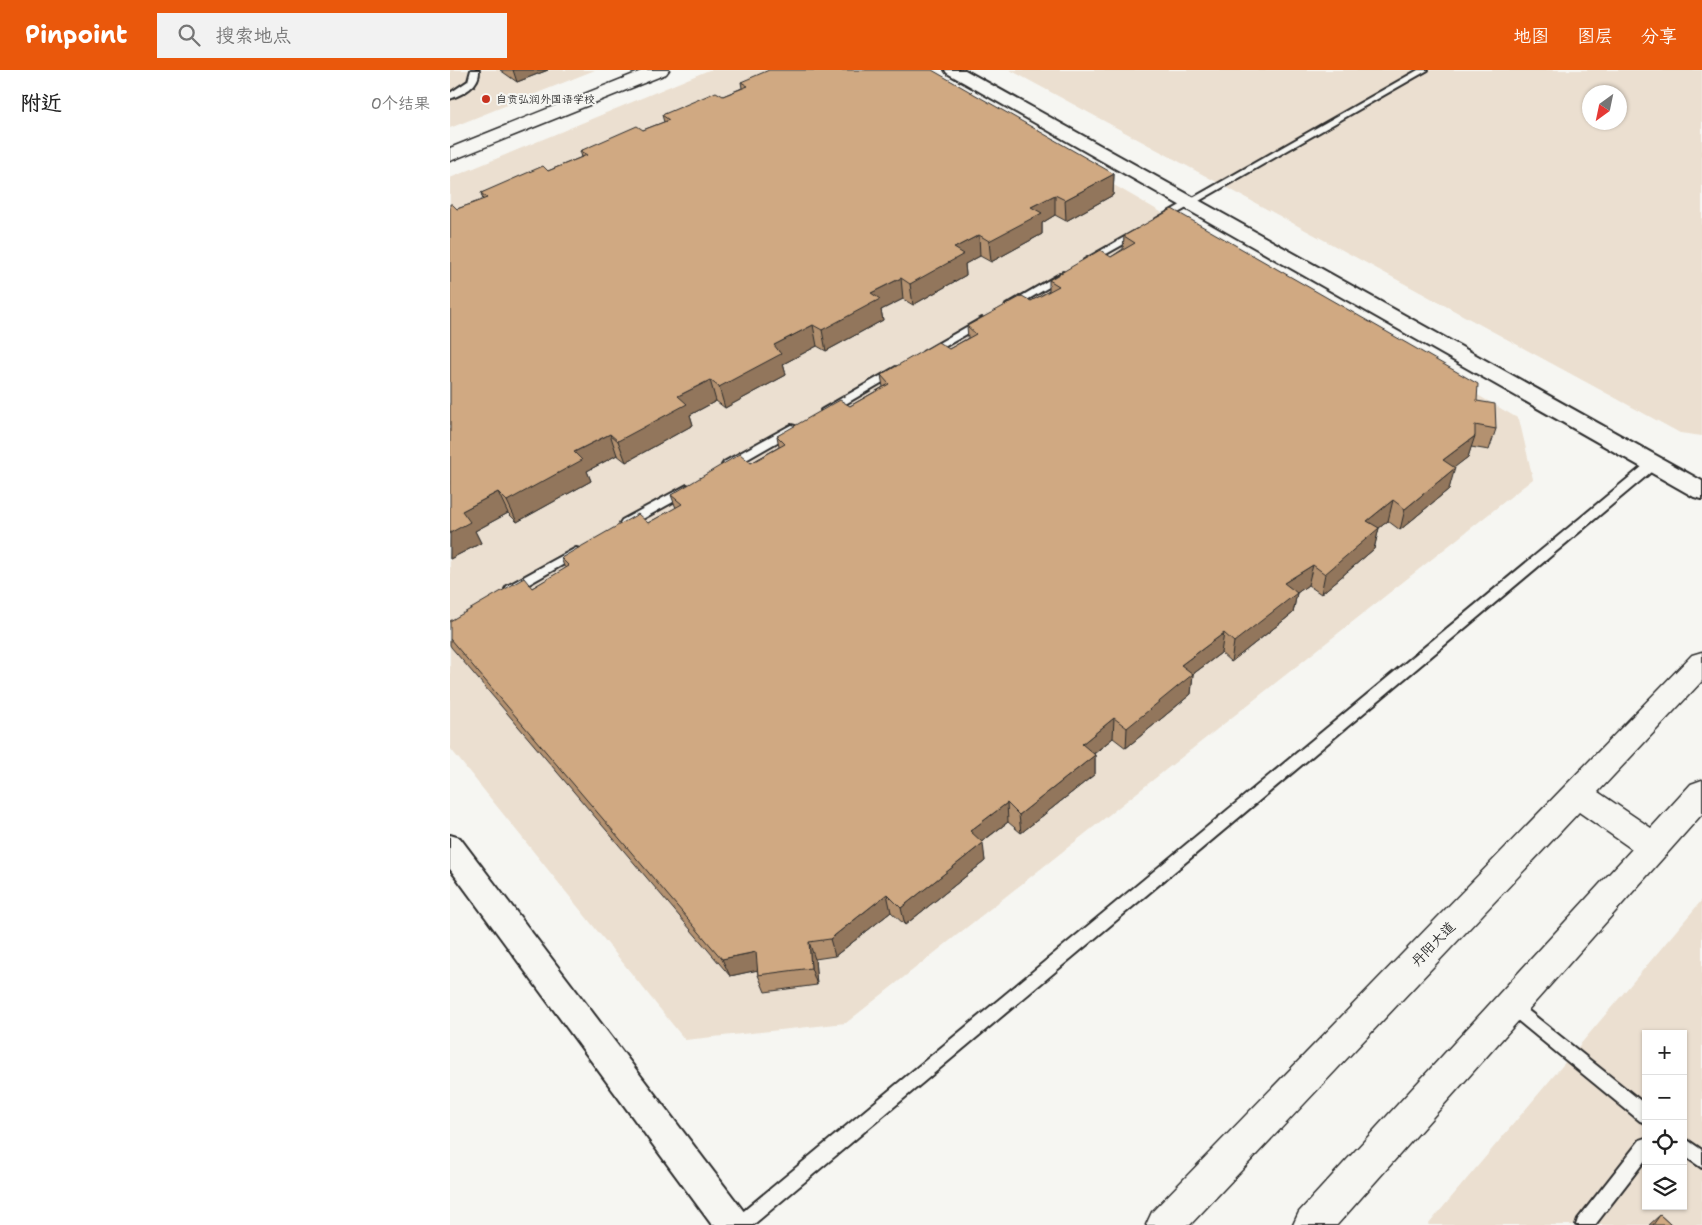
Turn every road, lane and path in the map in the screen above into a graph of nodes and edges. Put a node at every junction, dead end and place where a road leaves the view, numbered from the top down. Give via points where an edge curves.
1 (475, 70) edge
2 (660, 70) edge
3 (953, 70) edge
4 (1424, 70) edge
5 (450, 96) edge
6 (450, 155) edge
7 (1190, 203) junction
8 (820, 413) edge
9 (803, 423) edge
10 (1653, 464) junction
11 (717, 472) edge
12 (700, 482) edge
13 (1702, 491) edge
14 (614, 530) edge
15 (588, 545) edge
16 (502, 594) edge
17 (1702, 663) edge
18 (1702, 792) edge
19 (1577, 794) junction
20 (450, 847) edge
21 (1652, 847) junction
22 (1510, 1005) junction
23 (1642, 1112) edge
24 (1687, 1148) edge
25 (1642, 1151) edge
26 (1702, 1160) edge
27 (733, 1225) edge
28 (740, 1225) edge
29 (1165, 1225) edge
30 (1312, 1225) edge
31 (1584, 1225) edge

1 - 5 lane via 473,81
2 - 6 main road
3 - 7 street
4 - 7 lane
7 - 8 lane
7 - 10 street
9 - 11 lane
10 - 13 street
10 - 28 lane
12 - 14 lane
15 - 16 lane
17 - 19 main road, 丹阳大道
18 - 21 main road
19 - 21 main road
19 - 29 main road, 丹阳大道
20 - 27 street
21 - 22 main road
22 - 23 lane
22 - 30 main road
24 - 26 lane
25 - 31 lane

